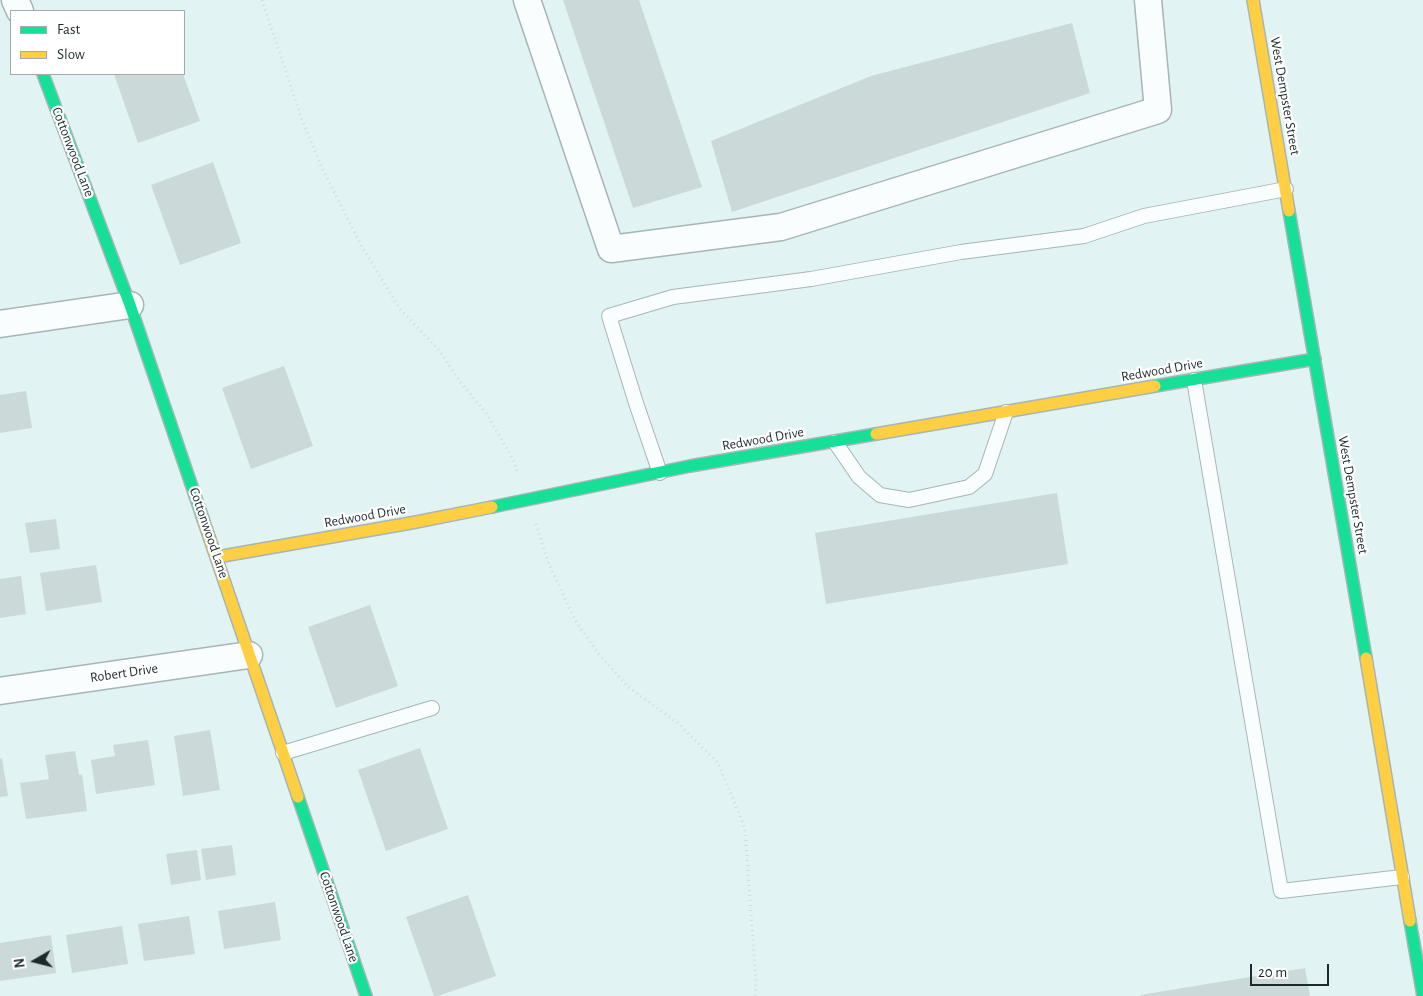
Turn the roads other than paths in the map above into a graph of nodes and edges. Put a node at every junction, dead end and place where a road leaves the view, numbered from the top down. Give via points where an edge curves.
1 (527, 0) edge
2 (1148, 0) edge
3 (1253, 0) edge
4 (43, 75) edge
5 (1286, 189) junction
6 (130, 305) junction
7 (0, 324) edge
8 (1316, 359) junction
9 (1194, 380) junction
10 (1006, 412) junction
11 (835, 442) junction
12 (660, 472) junction
13 (218, 557) junction
14 (249, 655) junction
15 (0, 692) edge
16 (432, 708) dead end
17 (283, 753) junction
18 (1402, 877) junction
19 (366, 996) edge
20 (1422, 996) edge

1 - 2 street via 611,248 781,227 1158,110
3 - 5 street, West Dempster Street
4 - 6 street, Cottonwood Lane
5 - 8 street, West Dempster Street
5 - 12 lane via 1144,216 1084,236 961,252 811,280 674,298 609,316
6 - 7 street
6 - 13 street, Cottonwood Lane
8 - 9 street, Redwood Drive
8 - 18 street, West Dempster Street
9 - 10 street, Redwood Drive
9 - 18 lane via 1281,891
10 - 11 street, Redwood Drive
10 - 11 lane via 985,474 969,486 909,500 880,495 859,476
11 - 12 street, Redwood Drive
12 - 13 street, Redwood Drive via 411,523
13 - 14 street, Cottonwood Lane
14 - 15 street, Robert Drive
14 - 17 street, Cottonwood Lane
16 - 17 lane
17 - 19 street, Cottonwood Lane
18 - 20 street, West Dempster Street

